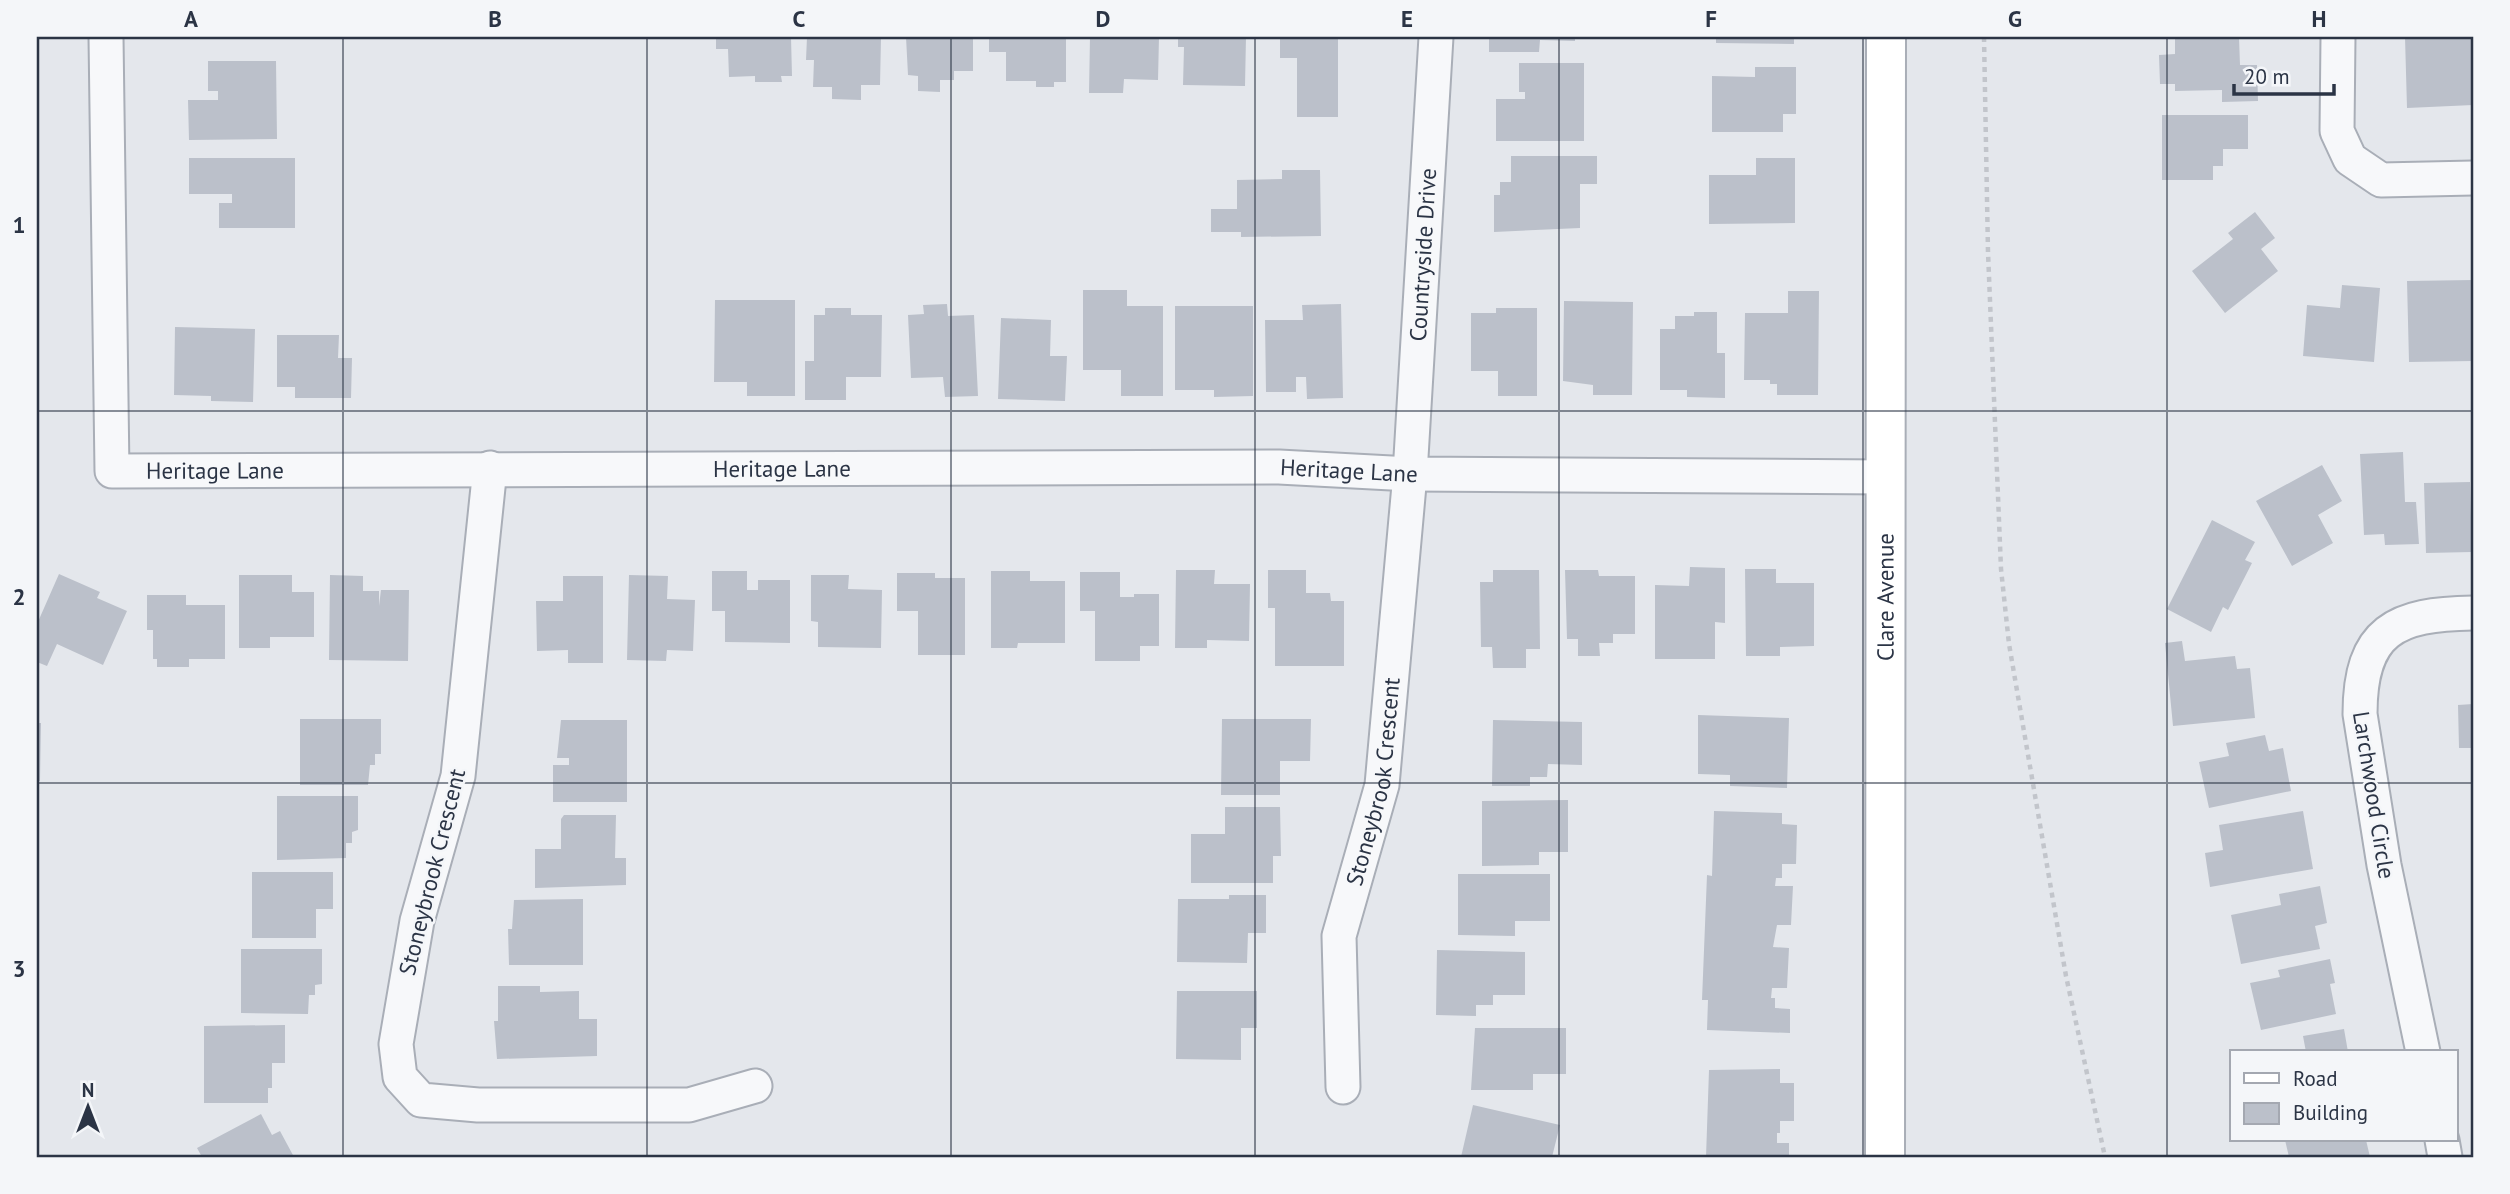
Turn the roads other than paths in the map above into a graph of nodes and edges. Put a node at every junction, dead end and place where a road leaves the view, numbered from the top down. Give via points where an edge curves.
1 (106, 37) edge
2 (1436, 37) edge
3 (1886, 37) edge
4 (2338, 37) edge
5 (2473, 177) edge
6 (490, 468) junction
7 (1410, 474) junction
8 (1887, 477) junction
9 (2473, 613) edge
10 (2423, 1050) edge
11 (755, 1086) dead end
12 (1343, 1087) dead end
13 (1885, 1157) edge

1 - 6 street, Heritage Lane via 112,471
2 - 7 street, Countryside Drive
3 - 8 street, Clare Avenue
4 - 5 street via 2337,131 2350,159 2381,180
6 - 7 street, Heritage Lane via 1279,467
6 - 11 street, Stoneybrook Crescent via 458,776 417,921 396,1044 400,1077 421,1100 478,1105 689,1105
7 - 8 street, Heritage Lane
7 - 12 street, Stoneybrook Crescent via 1382,785 1339,936
8 - 13 street, Clare Avenue
9 - 10 street, Larchwood Circle via 2437,614 2396,625 2376,642 2360,692 2384,865

